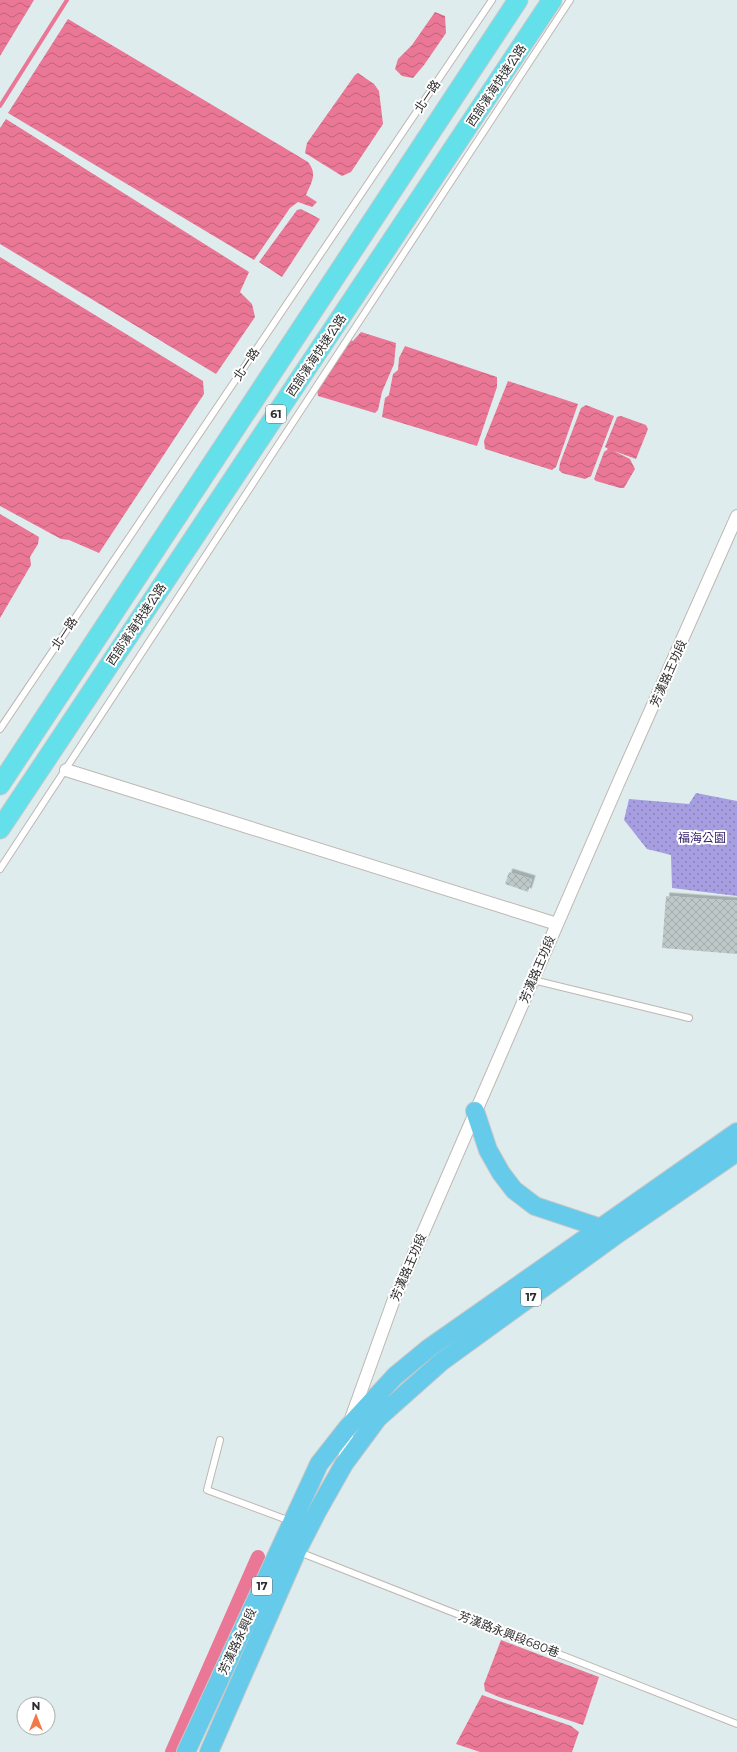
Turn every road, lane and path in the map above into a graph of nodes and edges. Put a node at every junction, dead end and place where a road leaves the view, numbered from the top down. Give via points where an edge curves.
1 (492, 0) edge
2 (518, 0) edge
3 (552, 0) edge
4 (570, 0) edge
5 (737, 516) edge
6 (0, 729) edge
7 (66, 770) junction
8 (0, 785) edge
9 (0, 829) edge
10 (0, 869) edge
11 (557, 924) junction
12 (533, 980) junction
13 (688, 1018) dead end
14 (474, 1111) junction
15 (737, 1132) edge
16 (737, 1152) edge
17 (598, 1229) junction
18 (619, 1233) junction
19 (348, 1427) junction
20 (220, 1440) dead end
21 (344, 1464) junction
22 (292, 1521) junction
23 (289, 1548) junction
24 (737, 1724) edge
25 (186, 1752) edge
26 (209, 1752) edge

1 - 6 lane, 北一路
2 - 8 highway, 西部濱海快速公路 / 61
3 - 9 highway, 西部濱海快速公路 / 61
4 - 7 lane
5 - 11 street, 芳漢路王功段
7 - 10 lane
7 - 11 street
11 - 12 street, 芳漢路王功段
12 - 13 lane
12 - 14 street, 芳漢路王功段
14 - 17 main road via 488,1150 514,1190 534,1206
14 - 19 street, 芳漢路王功段 via 393,1302
15 - 17 main road, 17
16 - 18 main road, 17
17 - 18 main road
17 - 19 main road, 17 via 429,1348 395,1376
18 - 21 main road, 17 via 441,1362 378,1418
19 - 21 street, 芳漢路王功段
19 - 22 main road, 芳漢路永興段 / 17 via 319,1464
20 - 22 lane via 207,1490
21 - 23 main road, 芳漢路永興段 / 17 via 318,1510
22 - 23 main road, 芳漢路永興段 / 17
23 - 24 lane, 芳漢路永興段680巷
23 - 25 main road, 芳漢路永興段 / 17
23 - 26 main road, 芳漢路永興段 / 17

